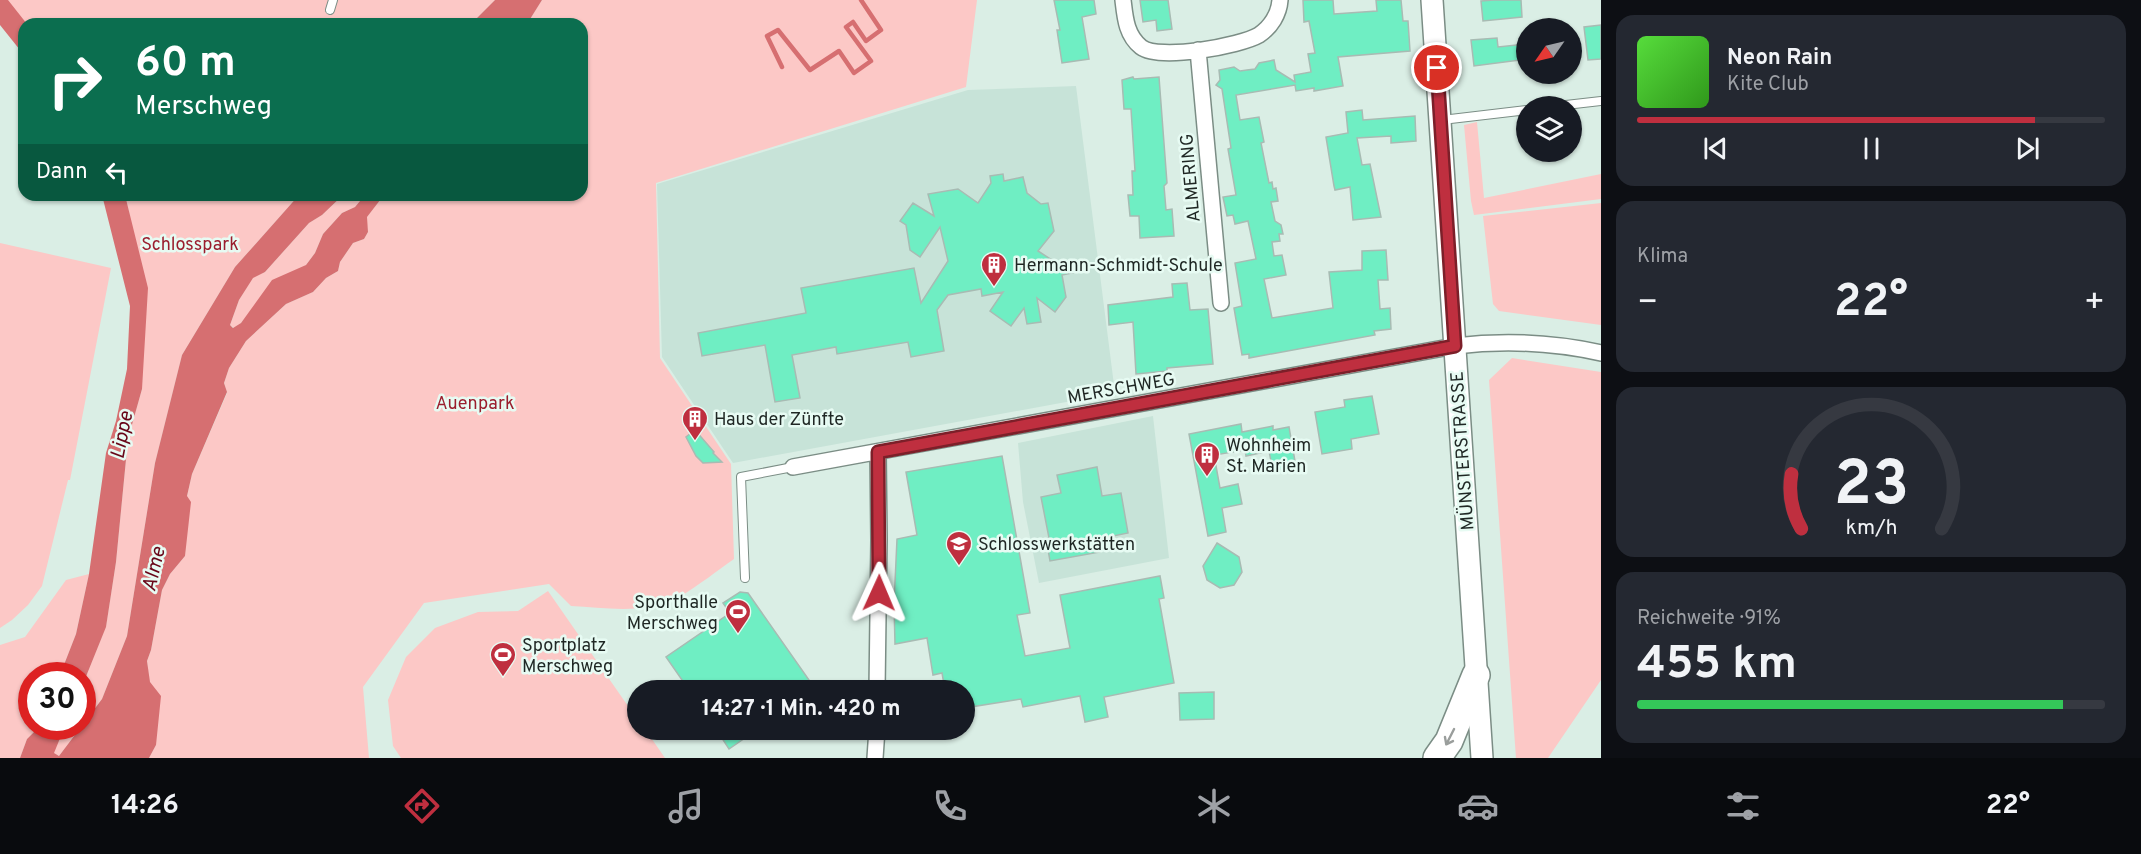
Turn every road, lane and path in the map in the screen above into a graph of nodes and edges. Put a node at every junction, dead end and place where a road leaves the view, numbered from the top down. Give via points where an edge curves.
1 (333, 0) edge
2 (1123, 0) edge
3 (1280, 0) edge
4 (1432, 0) edge
5 (330, 10) dead end
6 (1198, 50) junction
7 (1601, 101) edge
8 (1582, 103) edge
9 (1516, 111) edge
10 (1440, 120) junction
11 (1221, 303) dead end
12 (1455, 346) junction
13 (1601, 353) edge
14 (878, 452) junction
15 (793, 466) joint
16 (745, 578) dead end
17 (1476, 675) junction
18 (877, 680) edge
19 (876, 740) edge
20 (875, 758) edge
21 (1437, 758) edge
22 (1482, 758) edge

1 - 5 lane
2 - 6 street via 1130,35 1146,50 1170,54
3 - 6 street via 1273,21 1261,34
4 - 10 main road, MÜNSTERSTRASSE
6 - 11 street, ALMERING
7 - 8 lane
9 - 10 lane
10 - 12 main road, MÜNSTERSTRASSE
12 - 13 street, MERSCHWEG via 1541,343
12 - 14 street, MERSCHWEG
12 - 17 main road, MÜNSTERSTRASSE
14 - 15 street, MERSCHWEG
14 - 18 street
15 - 16 lane via 741,477
17 -> 21 highway via 1449,741
17 - 22 main road, MÜNSTERSTRASSE
19 - 20 street

